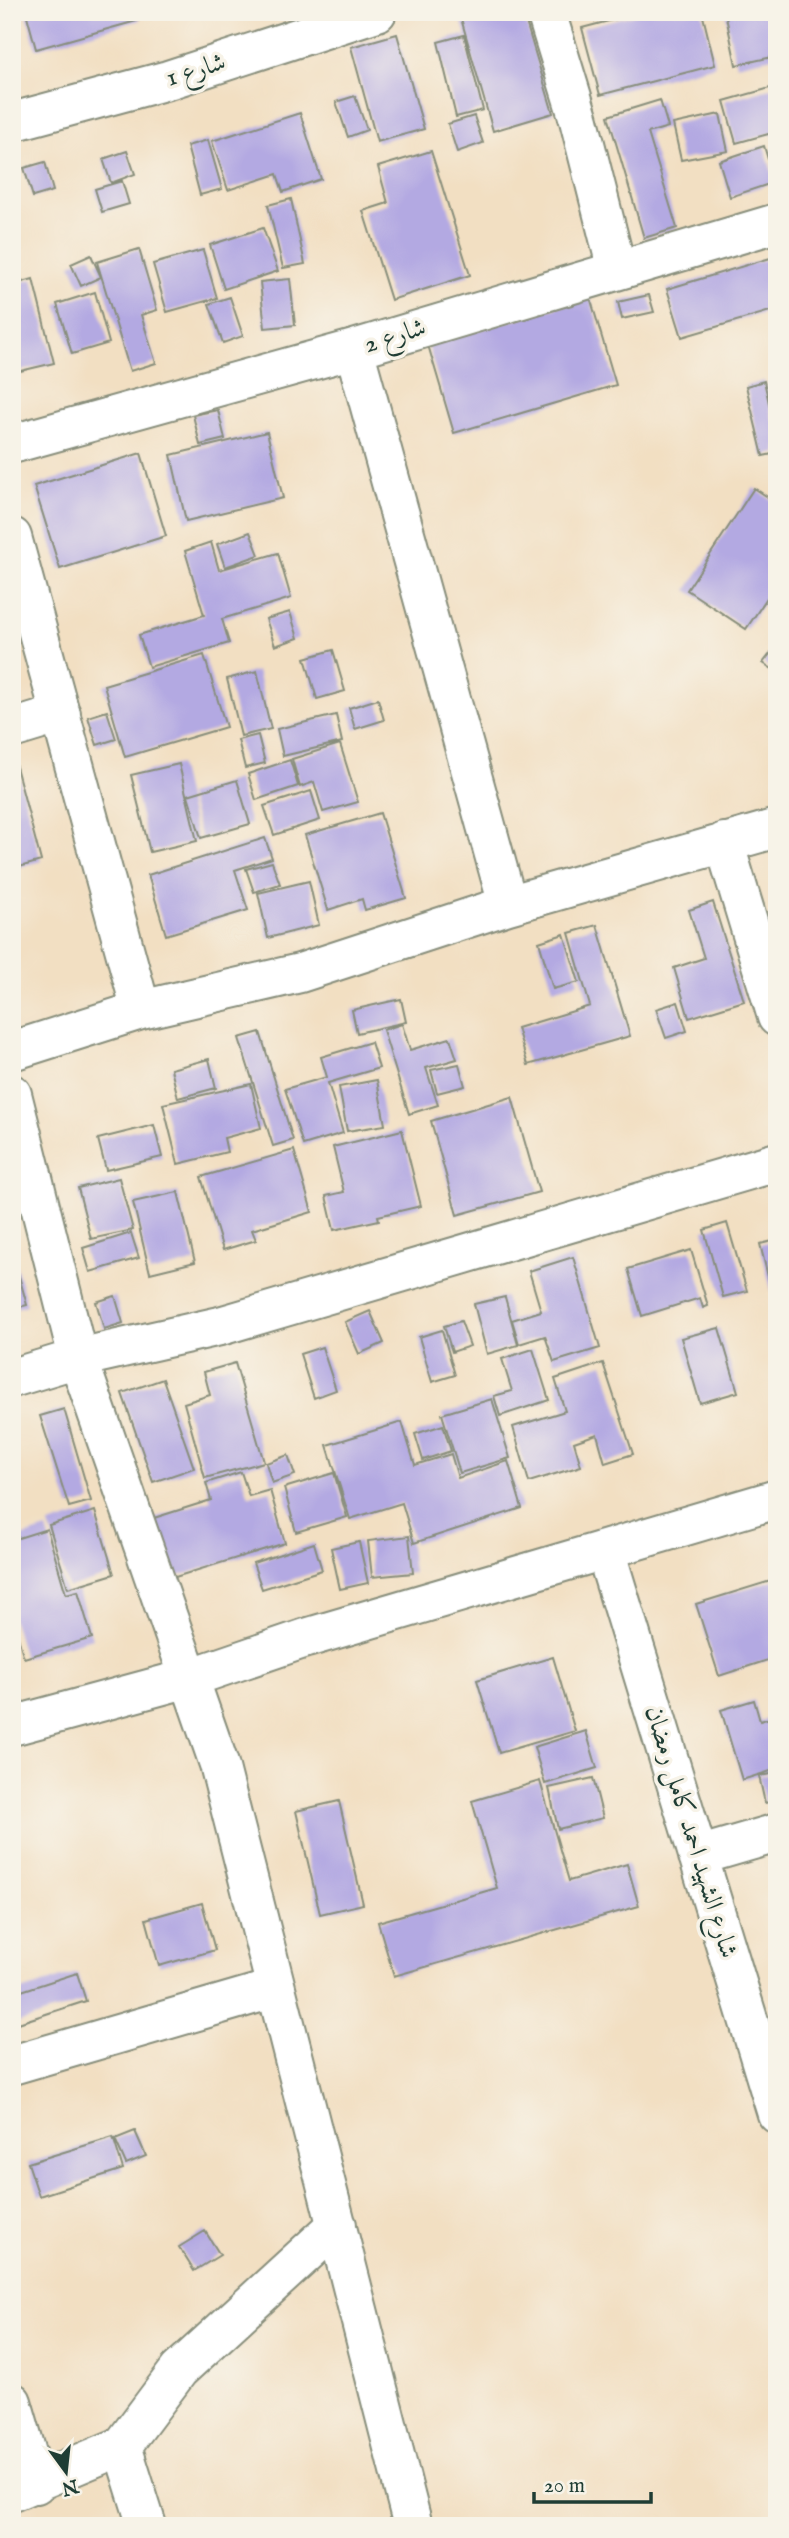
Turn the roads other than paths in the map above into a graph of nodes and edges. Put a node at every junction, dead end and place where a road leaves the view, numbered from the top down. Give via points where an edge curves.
1 (377, 12) edge
2 (546, 12) edge
3 (12, 122) edge
4 (777, 223) edge
5 (617, 270) junction
6 (354, 349) junction
7 (12, 444) edge
8 (12, 537) edge
9 (61, 714) junction
10 (12, 729) edge
11 (777, 828) edge
12 (724, 842) junction
13 (508, 905) junction
14 (141, 1010) junction
15 (777, 1017) edge
16 (12, 1051) edge
17 (12, 1094) edge
18 (777, 1162) edge
19 (78, 1359) junction
20 (12, 1378) edge
21 (777, 1499) edge
22 (605, 1550) junction
23 (189, 1678) junction
24 (12, 1726) edge
25 (777, 1833) edge
26 (698, 1856) junction
27 (276, 1988) junction
28 (12, 2065) edge
29 (777, 2114) edge
30 (337, 2225) junction
31 (12, 2402) edge
32 (122, 2446) junction
33 (24, 2488) edge
34 (147, 2526) edge
35 (413, 2526) edge

1 - 3 street, شارع 1 via 167,80
2 - 5 street
4 - 5 street, شارع 2
5 - 6 street, شارع 2
6 - 7 street, شارع 2
6 - 13 street
8 - 9 street
9 - 10 street
9 - 14 street
11 - 12 street
12 - 13 street
12 - 15 street
13 - 14 street via 300,973
14 - 16 street
17 - 19 street
18 - 19 street via 220,1326
19 - 20 street
19 - 23 street
21 - 22 street
22 - 23 street via 306,1638
22 - 26 street, شارع الشهيد احمد كامل رمضان
23 - 24 street
23 - 27 street via 219,1764
25 - 26 street
26 - 29 street, شارع الشهيد احمد كامل رمضان
27 - 28 street
27 - 30 street
30 - 32 street via 178,2370
30 - 35 street
31 - 33 street
32 - 33 street
32 - 34 street

